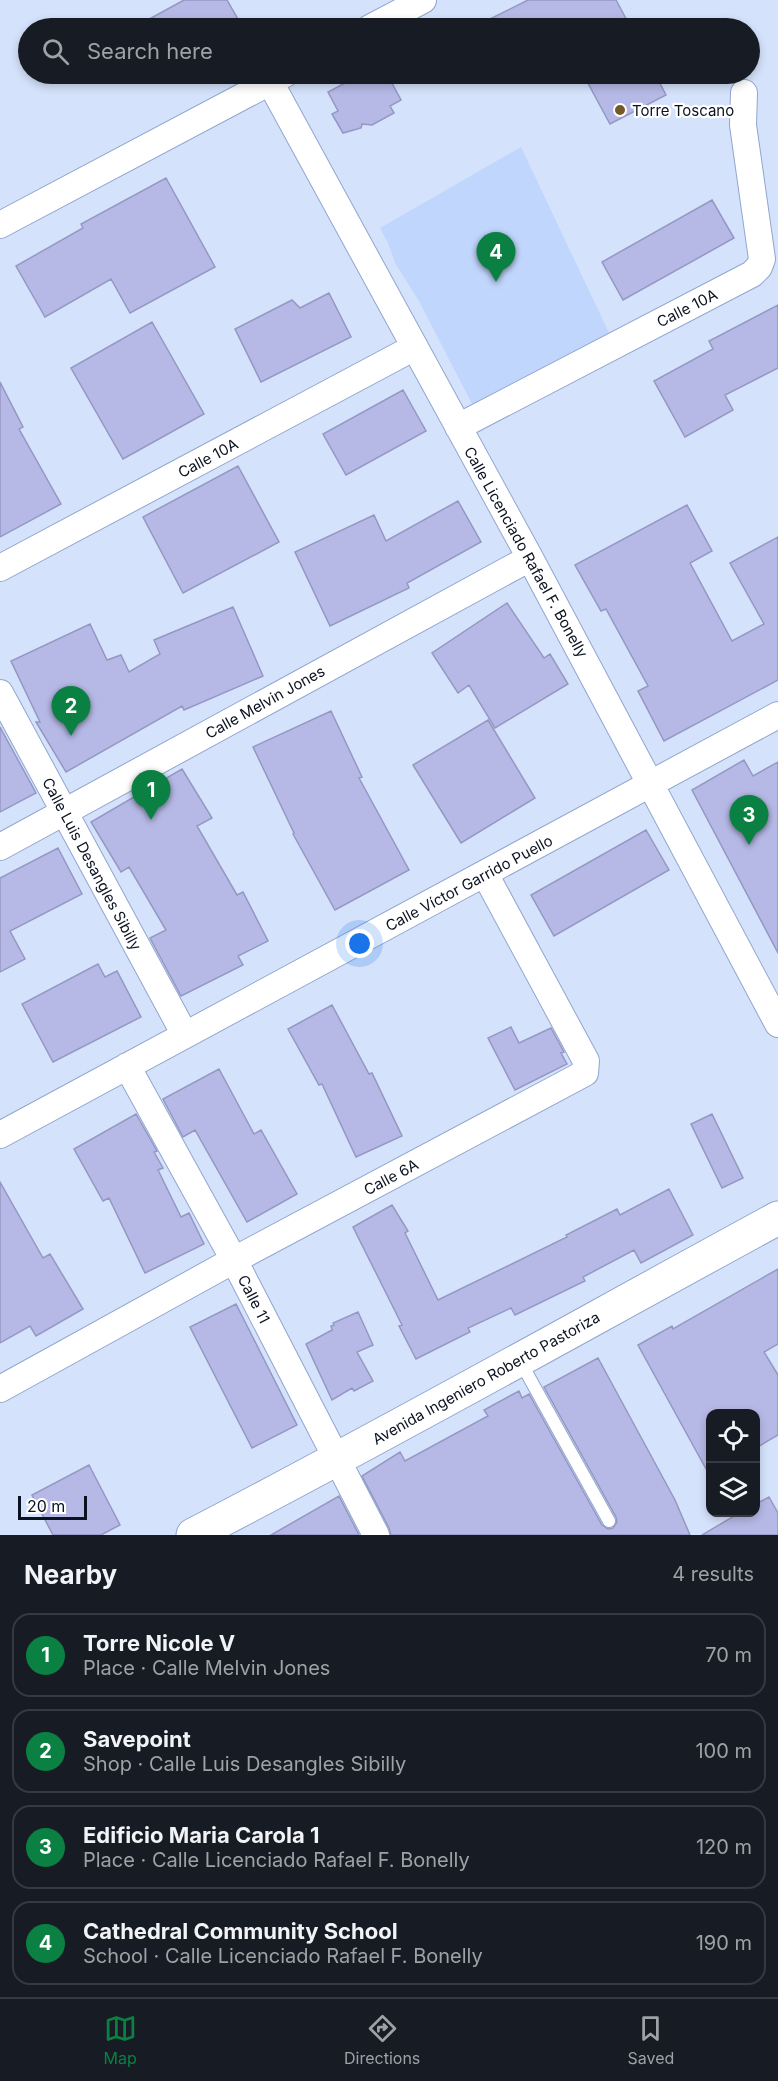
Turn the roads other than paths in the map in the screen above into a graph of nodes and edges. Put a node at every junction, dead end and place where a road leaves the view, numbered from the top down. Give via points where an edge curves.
1 (414, 2) edge
2 (387, 18) edge
3 (267, 84) edge
4 (281, 84) edge
5 (744, 93) dead end
6 (0, 225) edge
7 (416, 347) junction
8 (458, 427) junction
9 (530, 558) junction
10 (0, 568) edge
11 (0, 693) edge
12 (778, 715) edge
13 (651, 784) junction
14 (64, 812) junction
15 (0, 847) edge
16 (485, 874) junction
17 (778, 1024) edge
18 (185, 1035) junction
19 (127, 1066) junction
20 (0, 1135) edge
21 (778, 1218) edge
22 (234, 1260) junction
23 (519, 1360) junction
24 (0, 1389) edge
25 (338, 1460) junction
26 (609, 1521) dead end
27 (193, 1535) edge
28 (376, 1535) edge

1 - 2 street
3 - 6 street
4 - 7 street, Calle Licenciado Rafael F. Bonelly
5 - 8 street, Calle 10A via 743,125 762,259 756,271
7 - 8 street, Calle Licenciado Rafael F. Bonelly
7 - 10 street, Calle 10A
8 - 9 street, Calle Licenciado Rafael F. Bonelly
9 - 13 street, Calle Licenciado Rafael F. Bonelly
9 - 14 street, Calle Melvin Jones
11 - 14 street, Calle Luis Desangles Sibilly
12 - 13 street, Calle Víctor Garrido Puello
13 - 16 street, Calle Víctor Garrido Puello
13 - 17 street, Calle Licenciado Rafael F. Bonelly
14 - 15 street, Calle Melvin Jones
14 - 18 street, Calle Luis Desangles Sibilly
16 - 18 street, Calle Víctor Garrido Puello
16 - 22 street, Calle 6A via 586,1061 585,1073
18 - 19 street, Calle Víctor Garrido Puello
19 - 20 street, Calle Víctor Garrido Puello
19 - 22 street, Calle 11
21 - 23 street, Avenida Ingeniero Roberto Pastoriza
22 - 24 street, Calle 6A
22 - 25 street, Calle 11
23 - 25 street, Avenida Ingeniero Roberto Pastoriza
23 - 26 lane
25 - 27 street, Avenida Ingeniero Roberto Pastoriza
25 - 28 street, Calle 11

